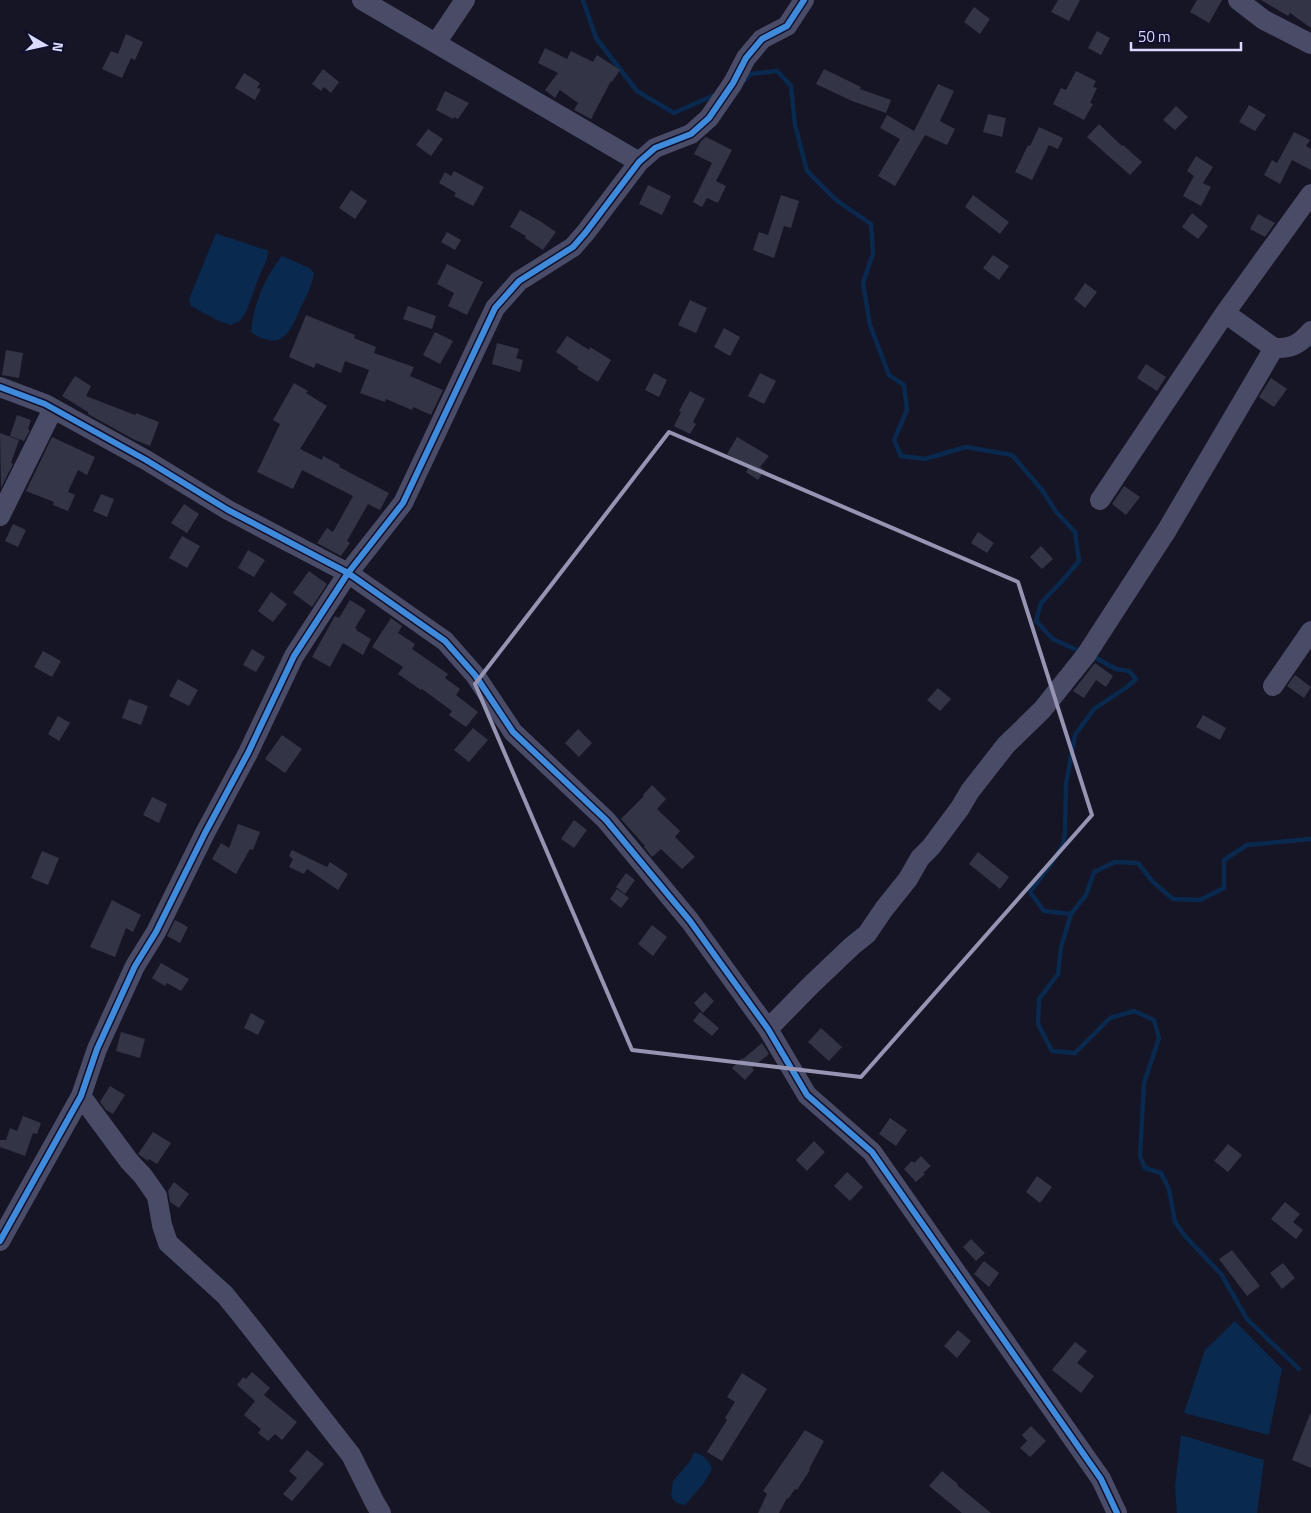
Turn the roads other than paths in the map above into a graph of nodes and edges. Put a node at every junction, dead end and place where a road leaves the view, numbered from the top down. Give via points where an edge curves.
1 (362, 0) edge
2 (465, 0) edge
3 (804, 0) edge
4 (1238, 0) edge
5 (436, 44) junction
6 (1311, 44) edge
7 (639, 162) junction
8 (1311, 194) edge
9 (1226, 313) junction
10 (1311, 331) edge
11 (1274, 348) junction
12 (0, 387) edge
13 (53, 409) junction
14 (1100, 500) dead end
15 (0, 516) edge
16 (348, 573) junction
17 (1311, 631) edge
18 (1273, 686) dead end
19 (768, 1029) junction
20 (81, 1096) junction
21 (0, 1241) edge
22 (381, 1513) edge
23 (1117, 1513) edge

1 - 5 street
2 - 5 street
3 - 7 street via 787,26 762,39 746,58 709,118 690,134 655,148
4 - 6 street via 1264,20
5 - 7 street
7 - 16 street via 572,247 519,280 495,308 403,503
8 - 9 street
9 - 11 street
9 - 14 street
10 - 11 street via 1293,347
11 - 19 street via 1167,530 1086,655 1042,710 1006,745 867,934
12 - 13 street
13 - 15 street
13 - 16 street via 228,510
16 - 19 street via 445,641 475,675 513,732 606,820 690,921
16 - 20 street via 294,656 248,753 204,833 156,932 135,966 97,1049
17 - 18 street
19 - 23 street via 807,1095 872,1152 1101,1479
20 - 21 street
20 - 22 street via 157,1196 168,1242 225,1295 351,1455

